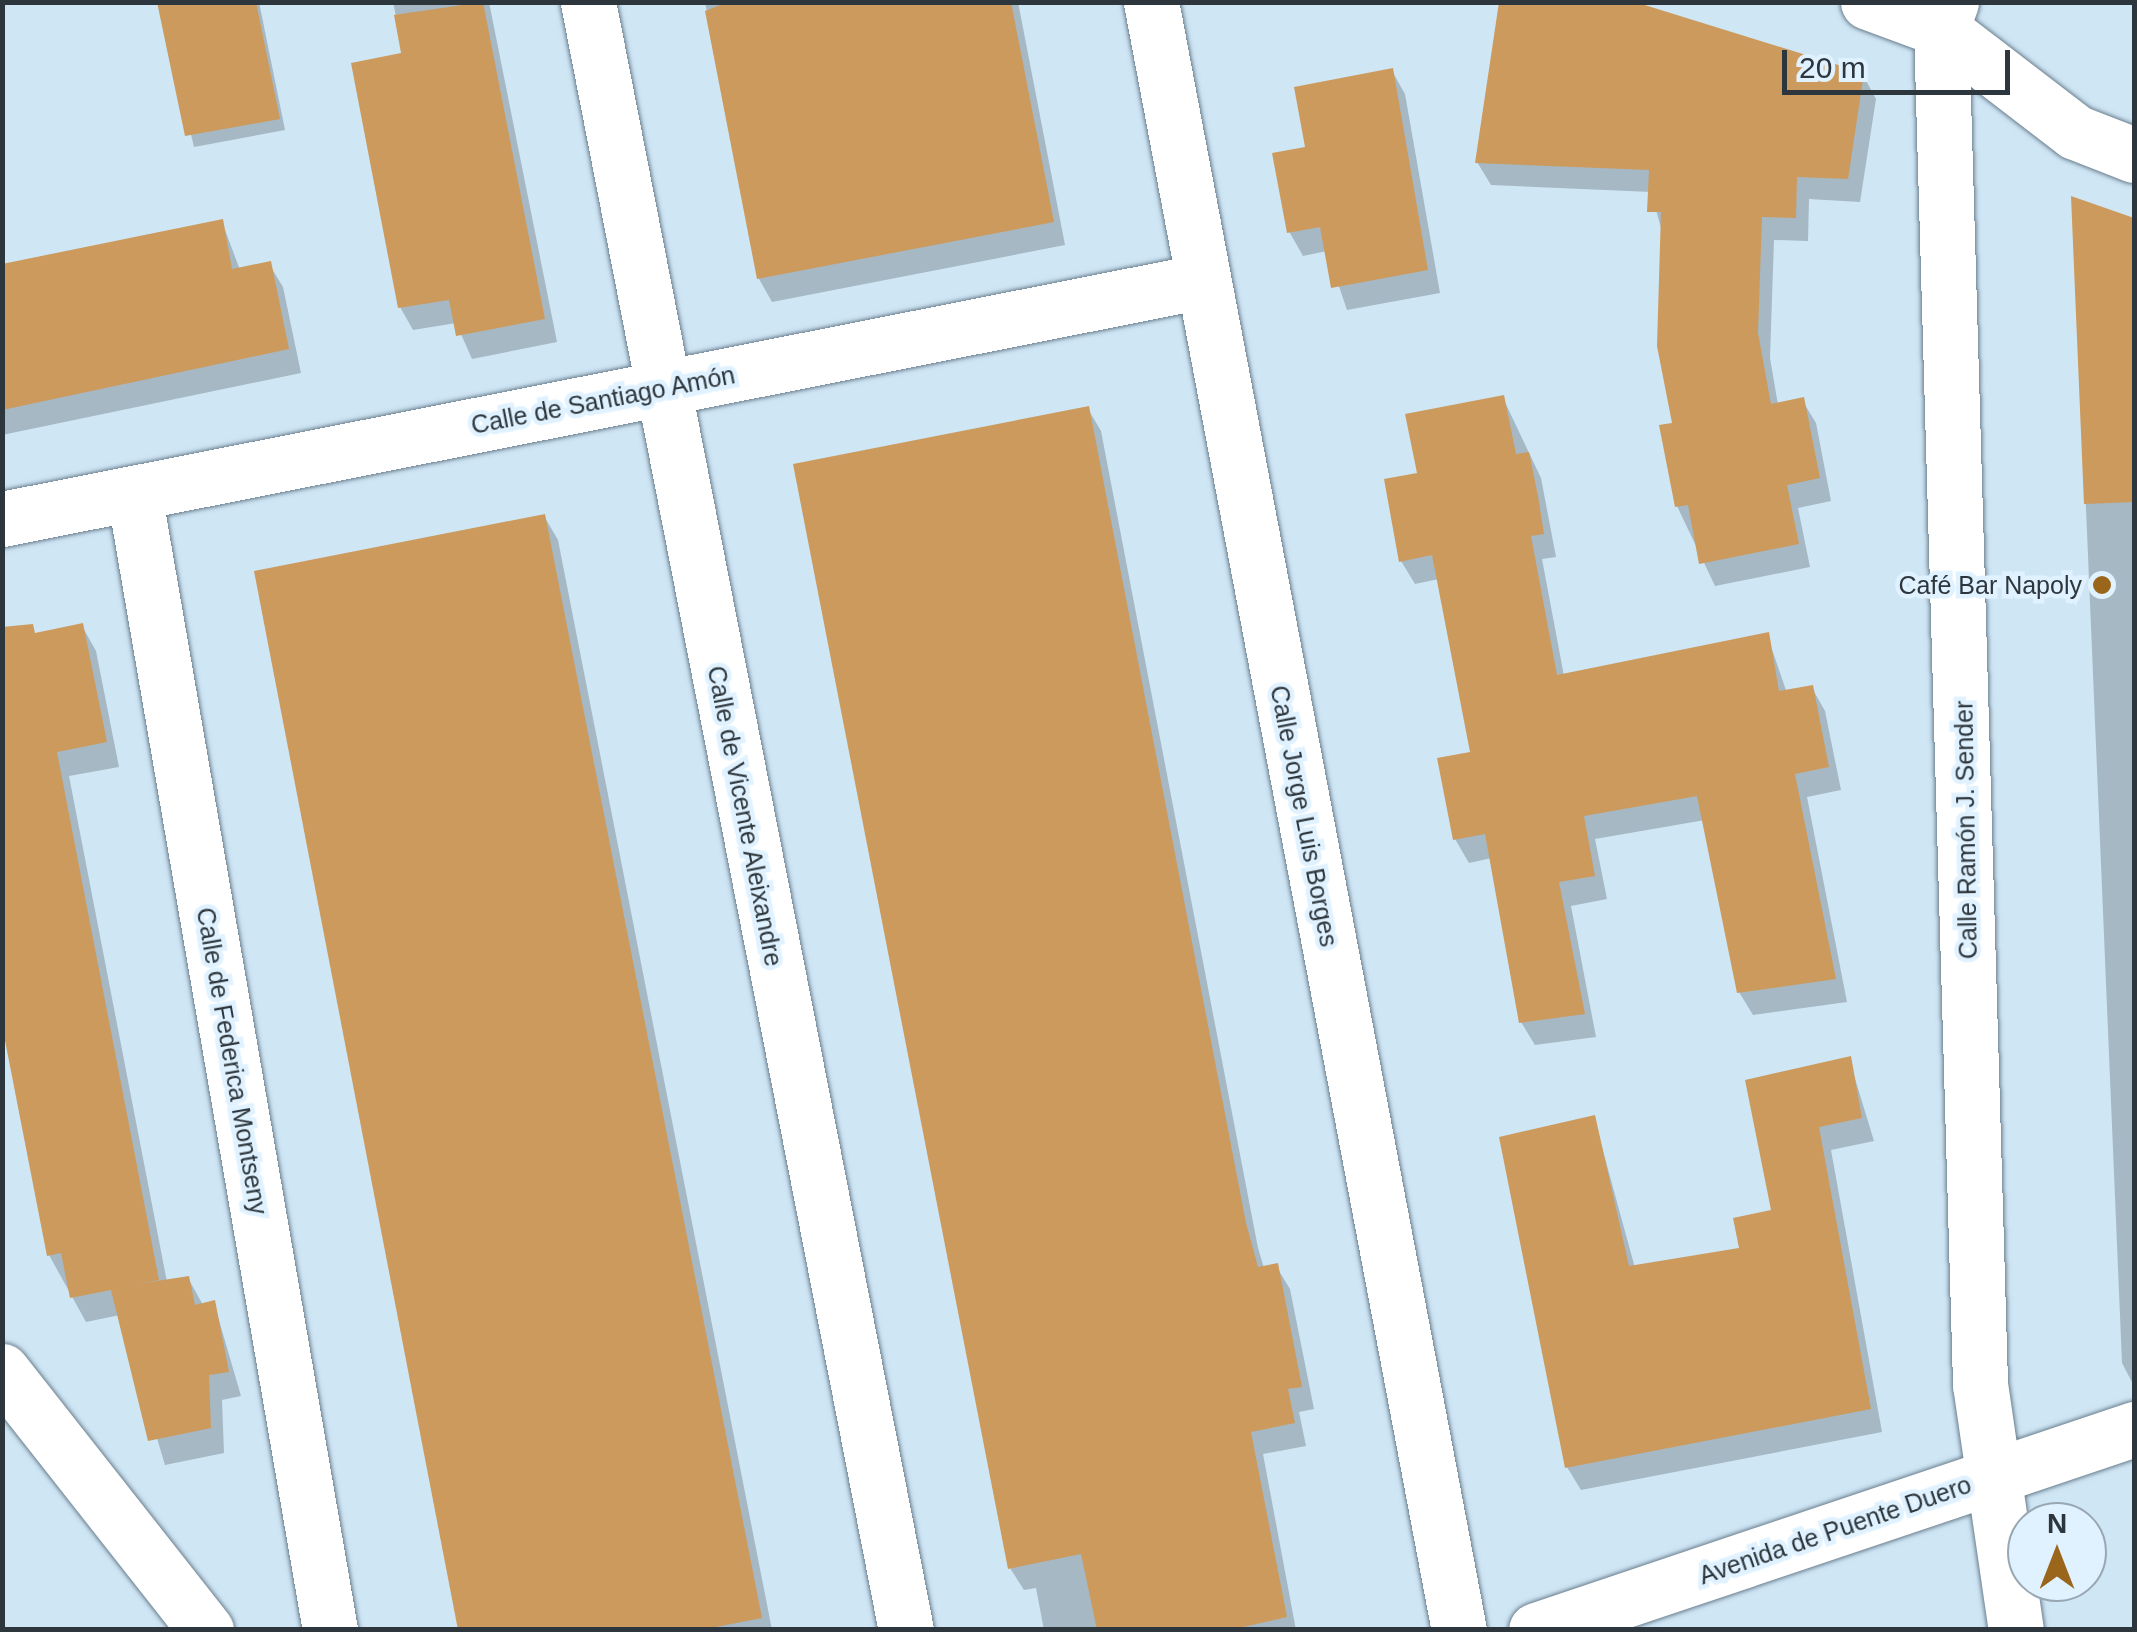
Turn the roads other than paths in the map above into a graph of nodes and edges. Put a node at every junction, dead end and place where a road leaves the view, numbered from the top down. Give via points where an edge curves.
1 (588, 2) edge
2 (1151, 2) edge
3 (1868, 2) edge
4 (1946, 16) edge
5 (2134, 155) edge
6 (1203, 282) junction
7 (661, 389) junction
8 (134, 493) junction
9 (2, 519) edge
10 (2, 1371) edge
11 (2134, 1429) edge
12 (1996, 1475) junction
13 (206, 1630) edge
14 (330, 1630) edge
15 (906, 1630) edge
16 (1459, 1630) edge
17 (1536, 1630) edge
18 (2016, 1630) edge

1 - 7 street, Calle de Vicente Aleixandre
2 - 6 street, Calle Jorge Luis Borges
3 - 4 street
4 - 5 street via 2076,132
4 - 12 street, Calle Ramón J. Sender via 1980,1384
6 - 7 street, Calle de Santiago Amón
6 - 16 street, Calle Jorge Luis Borges
7 - 8 street, Calle de Santiago Amón
7 - 15 street, Calle de Vicente Aleixandre
8 - 9 street, Calle de Santiago Amón
8 - 14 street, Calle de Federica Montseny
10 - 13 street
11 - 12 street, Avenida de Puente Duero
12 - 17 street, Avenida de Puente Duero
12 - 18 street, Calle Ramón J. Sender

